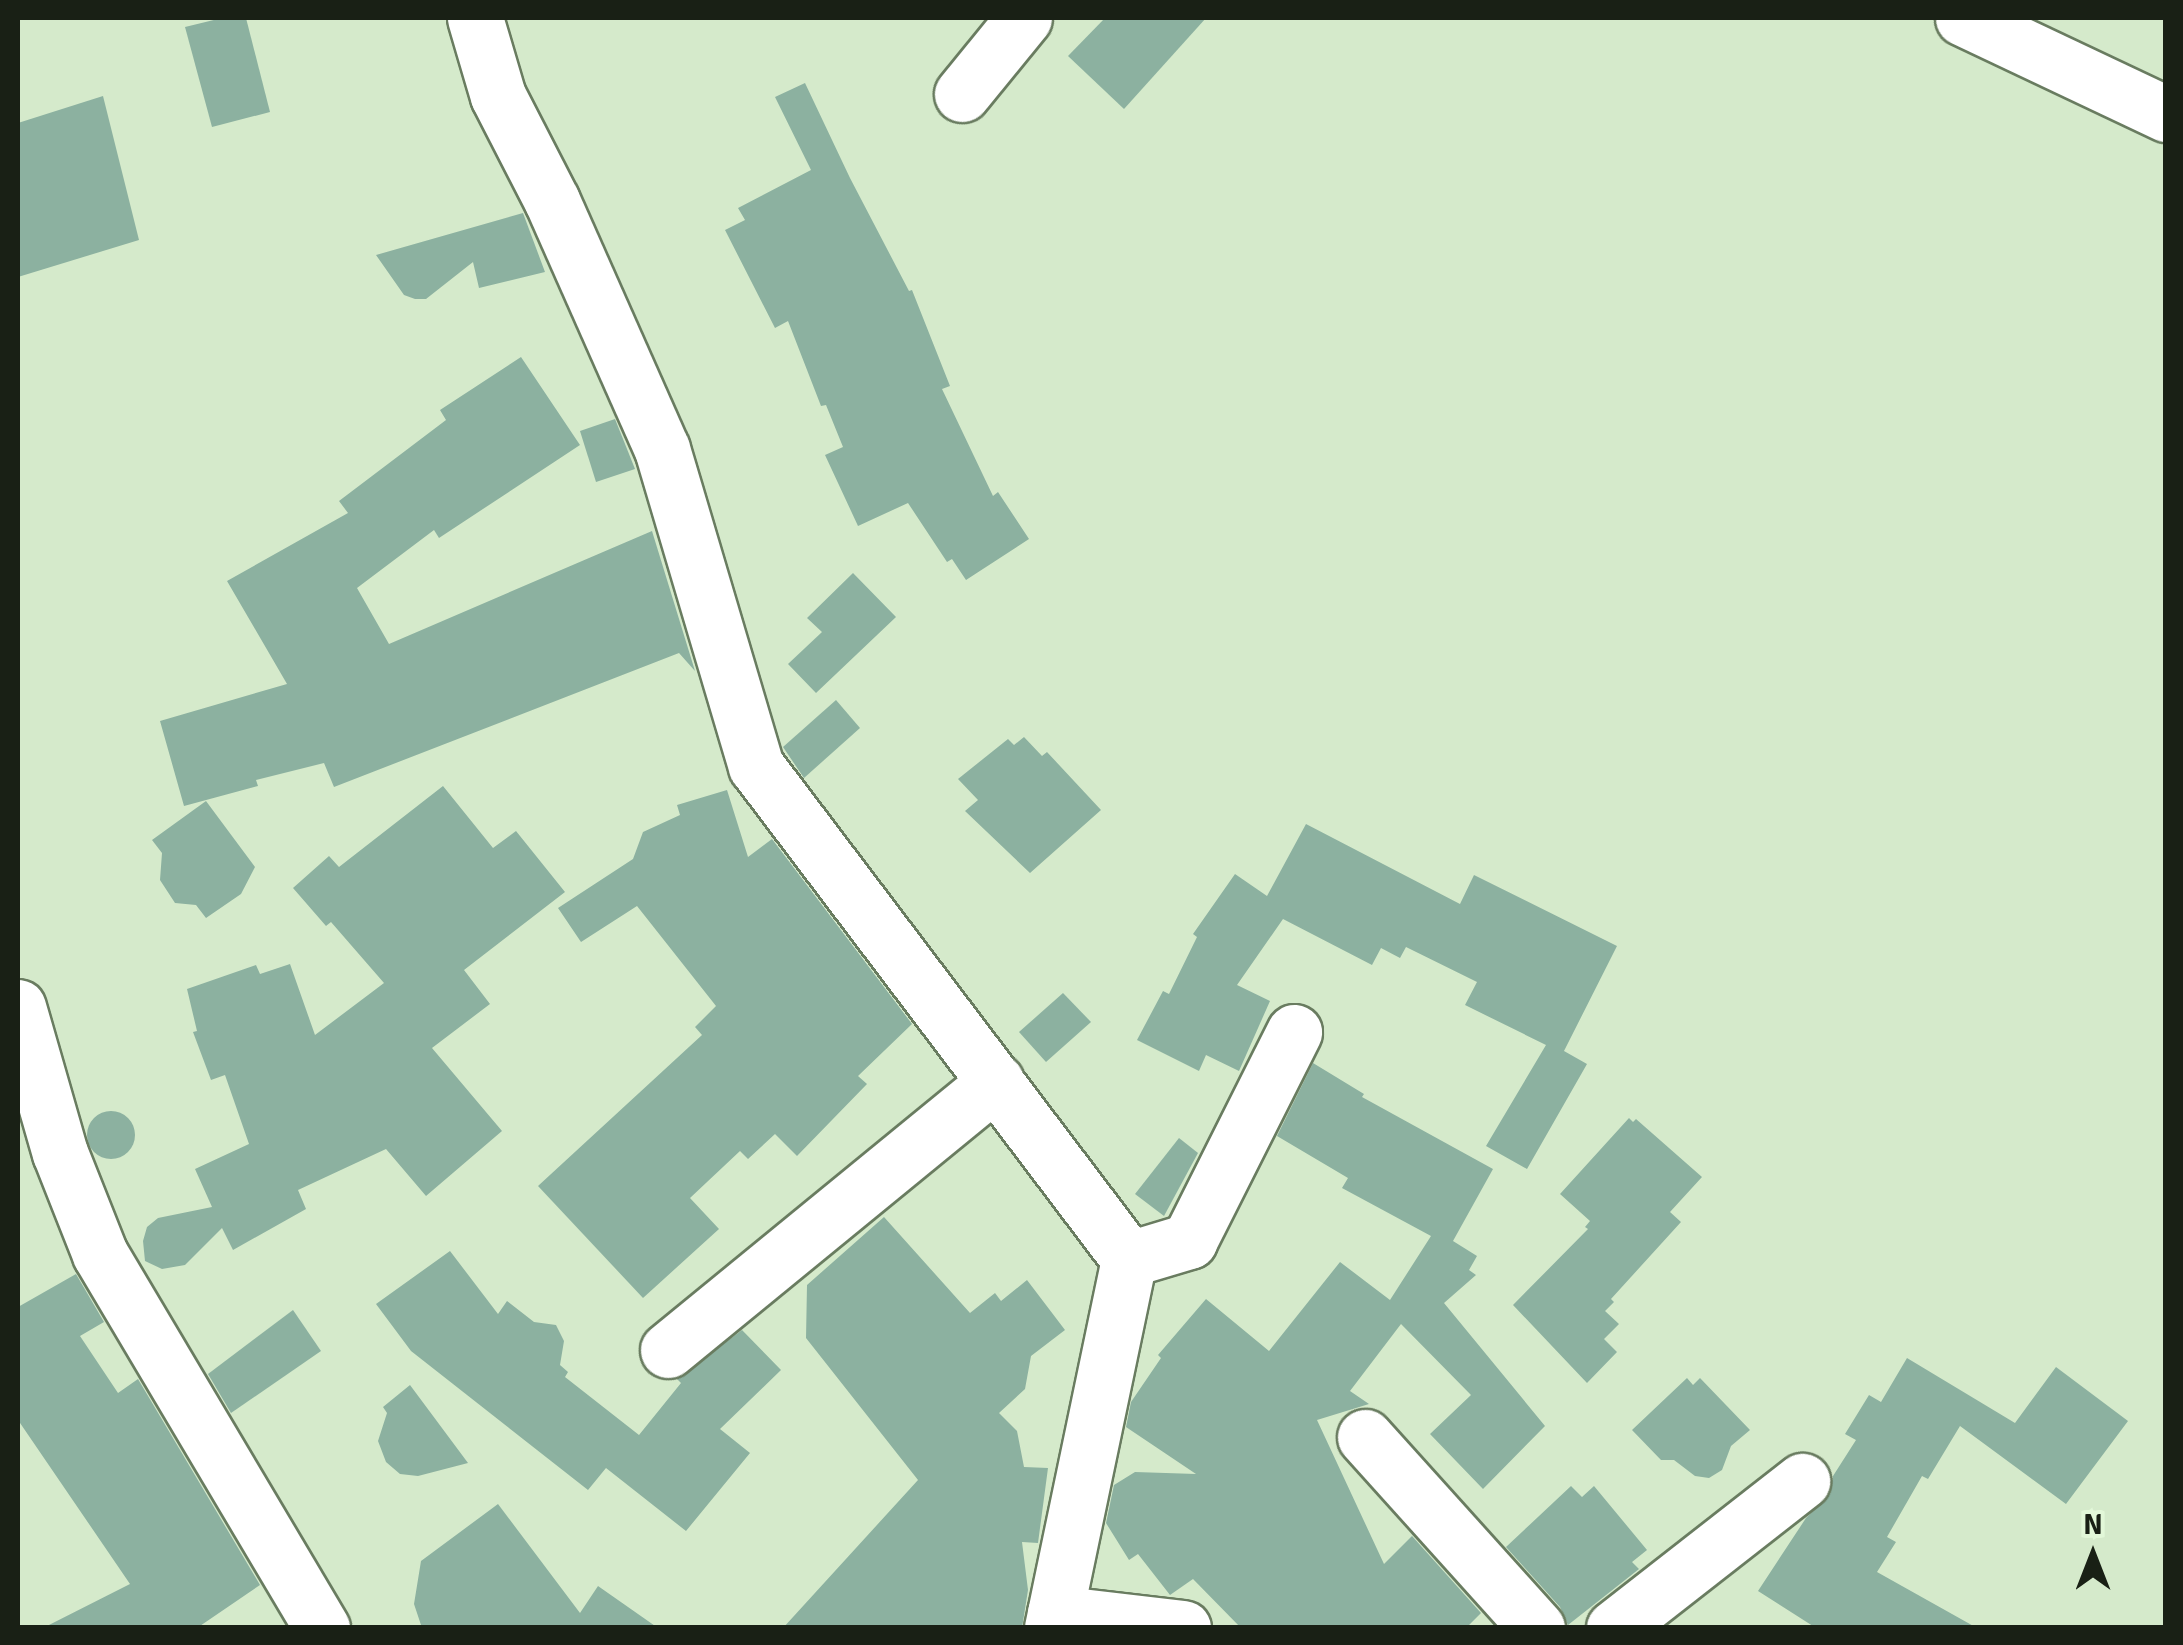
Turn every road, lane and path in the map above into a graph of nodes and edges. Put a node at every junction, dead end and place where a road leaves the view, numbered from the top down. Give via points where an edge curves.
1 (475, 18) edge
2 (1024, 18) edge
3 (1963, 18) edge
4 (962, 94) dead end
5 (2166, 114) edge
6 (18, 1007) edge
7 (1294, 1032) dead end
8 (996, 1082) junction
9 (38, 1160) edge
10 (1129, 1259) junction
11 (668, 1350) dead end
12 (1366, 1437) dead end
13 (1802, 1481) dead end
14 (1054, 1620) edge
15 (322, 1628) edge
16 (1183, 1628) edge
17 (1538, 1628) edge
18 (1614, 1628) edge

1 - 8 street via 498,96 662,450 756,766
2 - 4 street
3 - 5 street
6 - 9 street
7 - 10 street via 1189,1241
8 - 10 street
8 - 11 street
9 - 15 street
10 - 14 street
12 - 17 street
13 - 18 street
14 - 16 street

